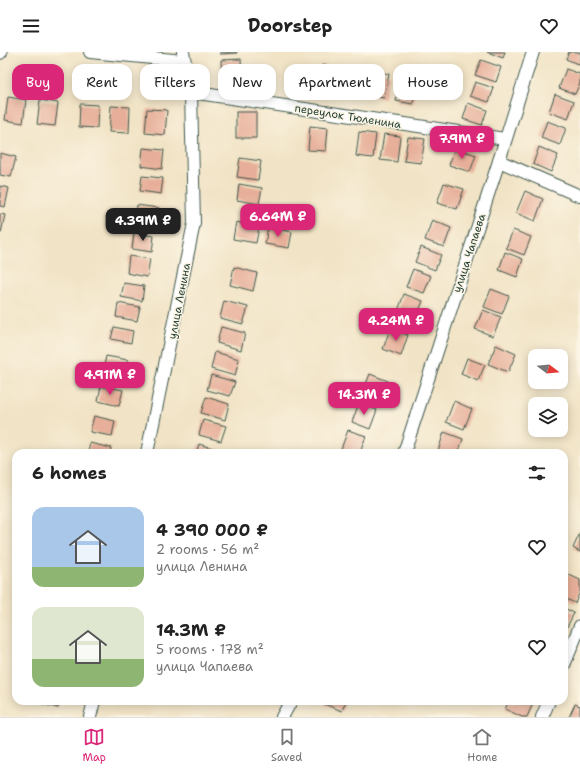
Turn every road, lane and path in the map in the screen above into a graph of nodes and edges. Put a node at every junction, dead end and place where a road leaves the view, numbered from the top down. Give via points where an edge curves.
1 (90, 52) edge
2 (532, 52) edge
3 (184, 56) edge
4 (210, 95) edge
5 (191, 100) edge
6 (505, 139) junction
7 (499, 161) junction
8 (580, 196) edge
9 (148, 449) edge
10 (405, 449) edge
11 (580, 626) edge
12 (568, 655) edge
13 (93, 705) edge
14 (289, 705) edge
15 (547, 705) edge
16 (90, 717) edge
17 (282, 717) edge
18 (542, 717) edge

1 - 3 street
2 - 6 street, улица Чапаева
4 - 6 street, переулок Тюленина
5 - 9 street, улица Ленина via 194,223
6 - 7 street, улица Чапаева
7 - 8 street
7 - 10 street, улица Чапаева
11 - 12 street
13 - 16 street
14 - 17 street
15 - 18 street

